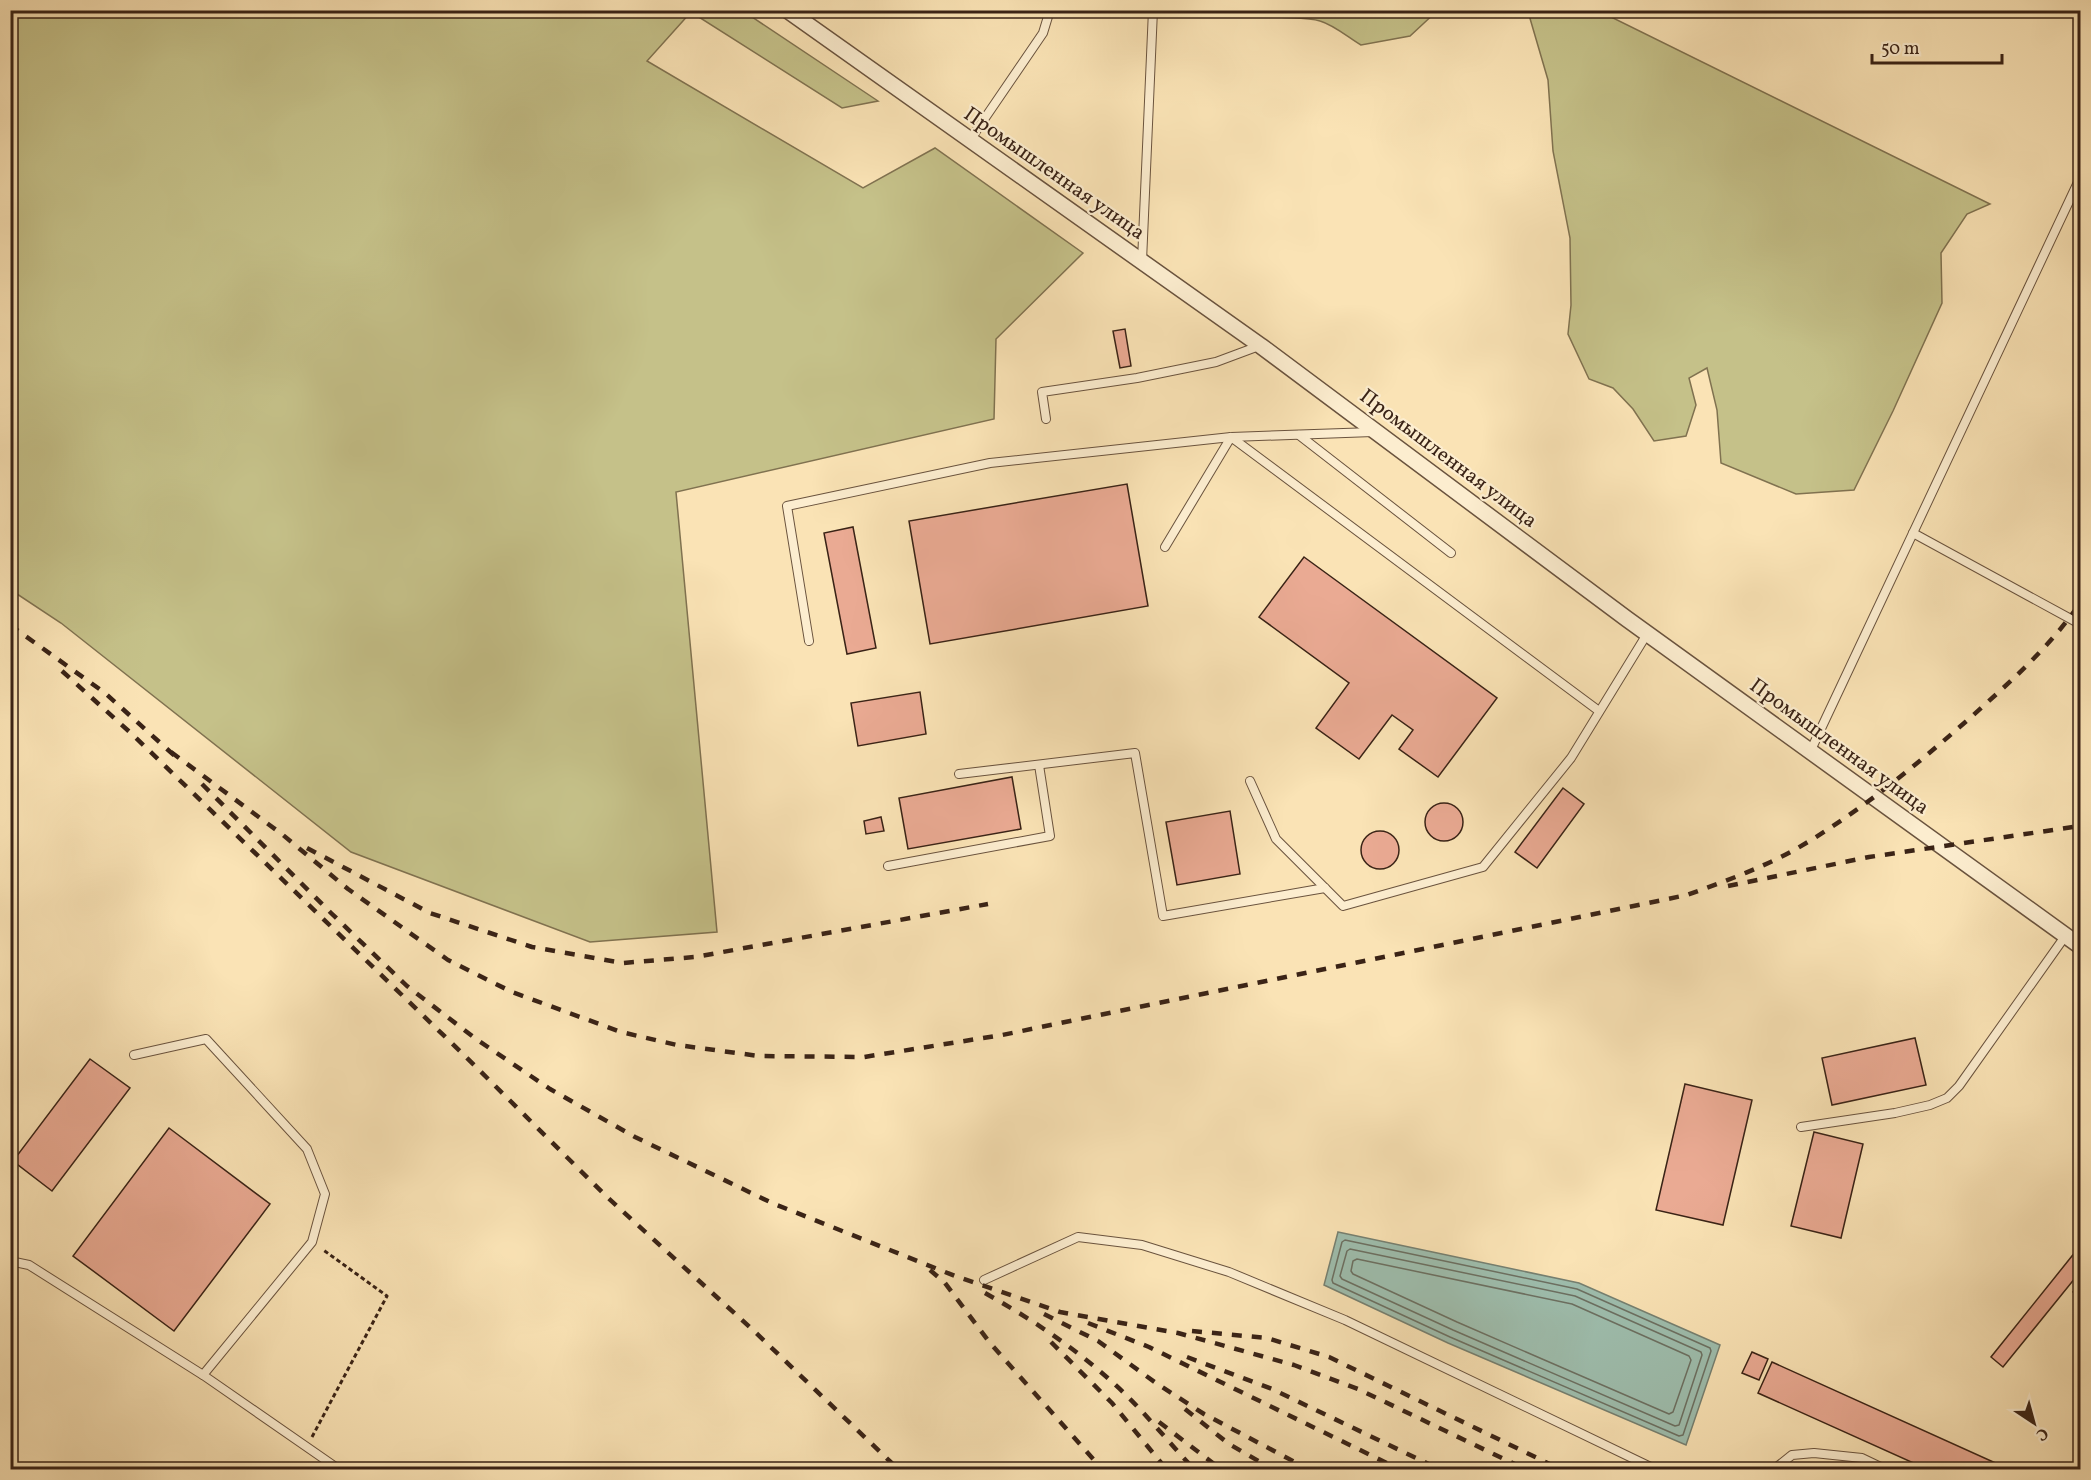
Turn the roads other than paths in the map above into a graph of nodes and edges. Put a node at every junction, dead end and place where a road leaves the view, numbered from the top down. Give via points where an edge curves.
1 (787, 10) edge
2 (1050, 10) edge
3 (1152, 10) edge
4 (970, 140) junction
5 (2080, 178) edge
6 (1142, 262) junction
7 (1261, 346) junction
8 (1046, 419) dead end
9 (1376, 432) junction
10 (1299, 435) junction
11 (1231, 437) junction
12 (1913, 533) junction
13 (1165, 547) dead end
14 (1451, 553) dead end
15 (2080, 624) edge
16 (1647, 634) junction
17 (809, 641) dead end
18 (1599, 711) junction
19 (1810, 752) junction
20 (1039, 765) junction
21 (959, 774) dead end
22 (1250, 781) dead end
23 (888, 866) dead end
24 (1325, 888) junction
25 (2066, 935) junction
26 (2080, 946) edge
27 (134, 1055) dead end
28 (1801, 1127) dead end
29 (10, 1261) edge
30 (984, 1280) dead end
31 (203, 1375) junction
32 (340, 1470) edge
33 (1657, 1470) edge
34 (1773, 1470) edge
35 (1887, 1470) edge

1 - 4 street, Промышленная улица
2 - 4 lane via 1043,33
3 - 6 lane
4 - 6 street, Промышленная улица
5 - 12 lane
6 - 7 street, Промышленная улица
7 - 8 lane via 1216,362 1042,392
7 - 9 street, Промышленная улица
9 - 10 lane
9 - 16 street, Промышленная улица
10 - 11 lane
10 - 14 lane
11 - 13 lane
11 - 17 lane via 990,462 787,506
11 - 18 lane
12 - 15 lane
12 - 19 lane
16 - 18 lane
16 - 19 street, Промышленная улица
18 - 24 lane via 1571,758 1483,867 1343,906
19 - 25 street, Промышленная улица
20 - 21 lane
20 - 23 lane via 1050,836
20 - 24 lane via 1135,753 1163,916
22 - 24 lane via 1276,839
25 - 26 street, Промышленная улица
25 - 28 lane via 1947,1098 1895,1113
27 - 31 lane via 206,1039 307,1149 325,1194 312,1242
29 - 31 lane via 29,1265
30 - 33 lane via 1078,1237 1142,1245 1229,1272 1345,1320
31 - 32 lane
34 - 35 lane via 1792,1455 1814,1453 1863,1458

